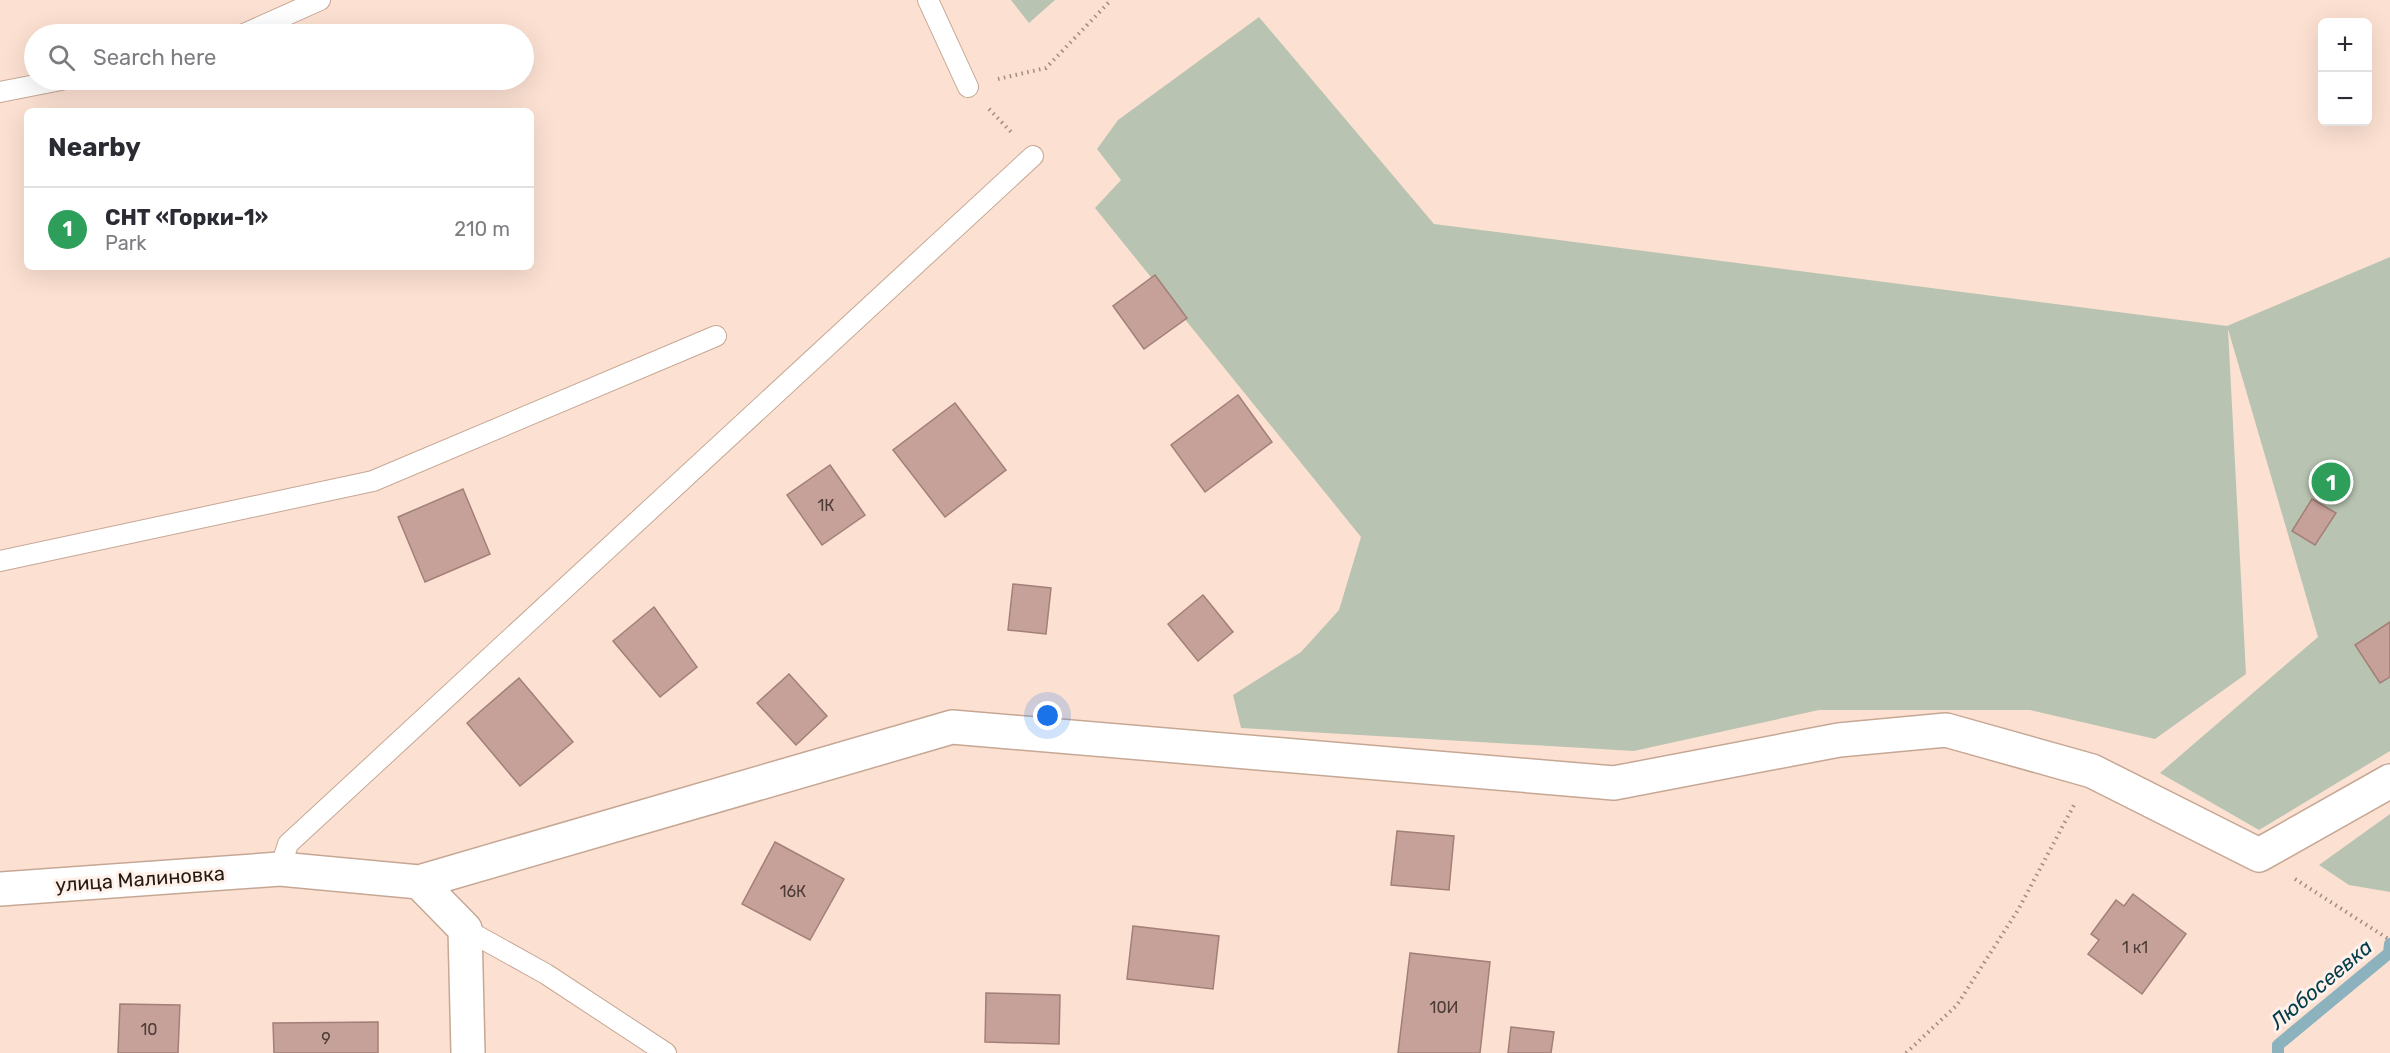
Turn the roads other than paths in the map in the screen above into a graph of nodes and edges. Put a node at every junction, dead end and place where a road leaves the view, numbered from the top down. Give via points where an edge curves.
1 (320, 0) edge
2 (928, 0) edge
3 (266, 24) edge
4 (24, 87) edge
5 (968, 87) road end
6 (0, 92) edge
7 (1033, 156) road end
8 (716, 336) dead end
9 (0, 561) edge
10 (2390, 781) edge
11 (280, 869) junction
12 (419, 882) junction
13 (0, 889) edge
14 (465, 929) junction
15 (468, 1053) edge
16 (666, 1053) edge

1 - 3 lane
2 - 5 lane
4 - 6 lane
7 - 11 lane via 288,844
8 - 9 lane via 373,481
10 - 12 street via 2259,855 2092,771 1946,730 1839,740 1614,783 952,727
11 - 12 street, улица Малиновка
11 - 13 street, улица Малиновка
12 - 14 street
14 - 15 street
14 - 16 lane via 546,974

